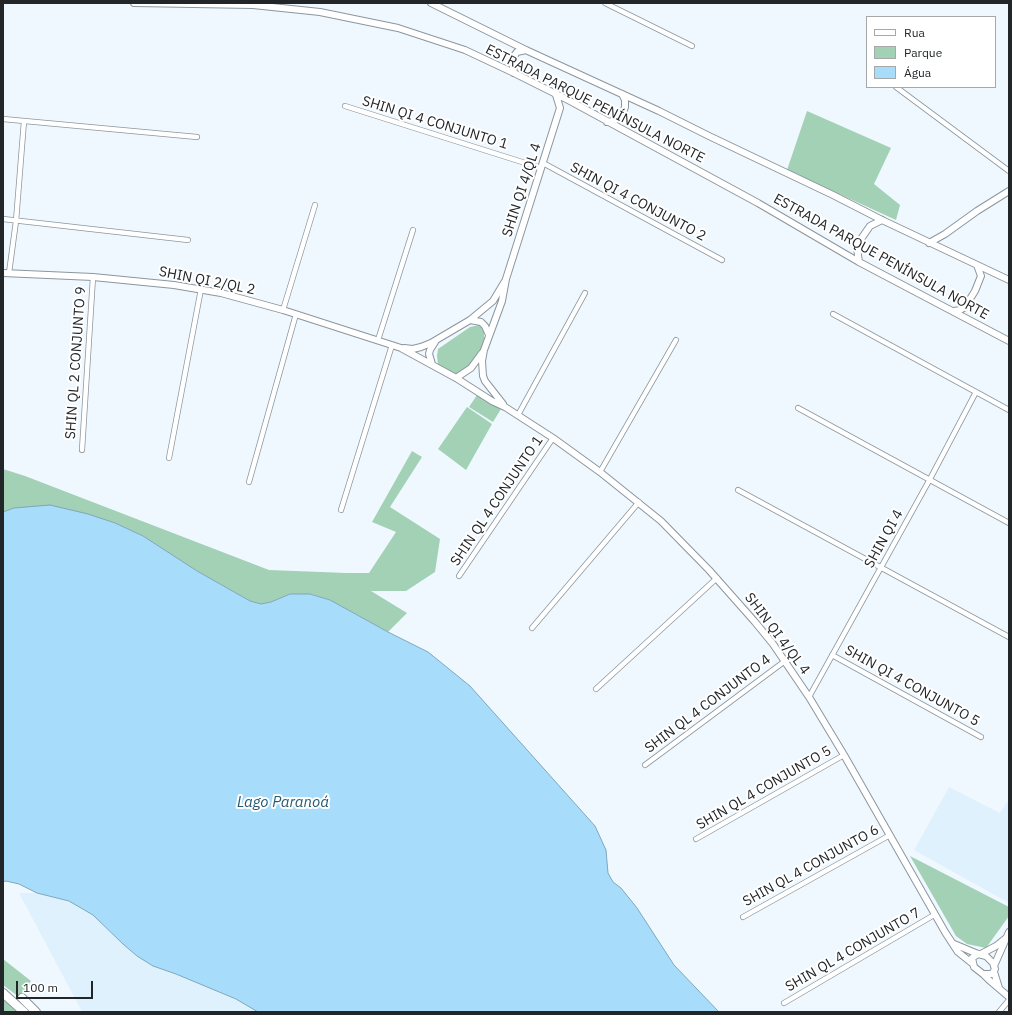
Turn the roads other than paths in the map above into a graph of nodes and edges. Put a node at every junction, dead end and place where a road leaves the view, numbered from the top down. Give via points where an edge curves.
1 (134, 3) edge
2 (153, 3) edge
3 (431, 3) edge
4 (605, 3) edge
5 (253, 4) edge
6 (692, 46) dead end
7 (528, 51) junction
8 (514, 73) junction
9 (897, 88) edge
10 (622, 94) junction
11 (556, 95) junction
12 (572, 102) junction
13 (345, 106) dead end
14 (560, 108) junction
15 (3, 119) edge
16 (24, 121) junction
17 (607, 122) junction
18 (197, 137) dead end
19 (542, 165) junction
20 (1009, 171) edge
21 (1009, 191) edge
22 (315, 205) dead end
23 (3, 219) edge
24 (882, 220) junction
25 (16, 221) junction
26 (413, 230) dead end
27 (945, 234) junction
28 (188, 240) dead end
29 (929, 242) junction
30 (941, 248) junction
31 (722, 260) dead end
32 (859, 262) junction
33 (977, 265) junction
34 (6, 273) edge
35 (93, 277) junction
36 (506, 279) junction
37 (1009, 280) edge
38 (200, 289) junction
39 (585, 293) dead end
40 (283, 310) junction
41 (954, 311) junction
42 (296, 314) junction
43 (833, 314) dead end
44 (470, 320) junction
45 (489, 336) junction
46 (437, 339) junction
47 (378, 340) junction
48 (676, 340) dead end
49 (1009, 341) edge
50 (392, 345) junction
51 (401, 348) junction
52 (484, 350) junction
53 (433, 365) junction
54 (456, 378) junction
55 (976, 392) junction
56 (506, 407) junction
57 (798, 408) dead end
58 (1009, 410) edge
59 (518, 415) junction
60 (553, 438) junction
61 (82, 450) dead end
62 (169, 458) dead end
63 (600, 472) junction
64 (930, 479) junction
65 (249, 482) dead end
66 (738, 490) dead end
67 (639, 502) junction
68 (341, 510) dead end
69 (1009, 523) edge
70 (881, 567) junction
71 (459, 576) dead end
72 (717, 578) junction
73 (532, 628) dead end
74 (1009, 637) edge
75 (832, 655) junction
76 (785, 661) junction
77 (596, 689) dead end
78 (809, 697) junction
79 (981, 737) dead end
80 (844, 755) junction
81 (645, 765) dead end
82 (890, 835) junction
83 (696, 839) dead end
84 (934, 916) junction
85 (743, 917) dead end
86 (1007, 935) edge
87 (953, 943) junction
88 (979, 954) junction
89 (973, 964) junction
90 (994, 969) junction
91 (983, 974) junction
92 (999, 988) junction
93 (3, 993) edge
94 (1009, 997) edge
95 (22, 998) dead end
96 (1009, 1000) edge
97 (784, 1003) dead end
98 (24, 1012) edge
99 (36, 1012) edge
100 (999, 1012) edge

1 - 2 street, ESTRADA PARQUE PENÍNSULA NORTE
2 - 5 street, ESTRADA PARQUE PENÍNSULA NORTE
3 - 7 street, ESTRADA PARQUE PENÍNSULA NORTE
4 - 6 street
5 - 8 street, ESTRADA PARQUE PENÍNSULA NORTE via 320,12 398,28 465,50
7 - 8 street via 517,52 514,56
7 - 10 street, ESTRADA PARQUE PENÍNSULA NORTE
8 - 11 street, ESTRADA PARQUE PENÍNSULA NORTE
9 - 20 street
10 - 17 street via 625,100 623,113 619,118
10 - 24 street, ESTRADA PARQUE PENÍNSULA NORTE
11 - 12 street, ESTRADA PARQUE PENÍNSULA NORTE
11 - 14 street
12 - 14 street
12 - 17 street, ESTRADA PARQUE PENÍNSULA NORTE
13 - 19 street, SHIN QI 4 CONJUNTO 1
14 - 19 street, SHIN QI 4/QL 4
15 - 16 street
16 - 18 street
16 - 25 street
17 - 32 street, ESTRADA PARQUE PENÍNSULA NORTE via 758,203
19 - 31 street, SHIN QI 4 CONJUNTO 2
19 - 36 street, SHIN QI 4/QL 4
21 - 27 street
22 - 40 street
23 - 25 street
24 - 29 street, ESTRADA PARQUE PENÍNSULA NORTE
24 - 32 street via 870,226 859,243
25 - 28 street
25 - 34 street
26 - 47 street
27 - 29 street
27 - 30 street
29 - 30 street, ESTRADA PARQUE PENÍNSULA NORTE
30 - 33 street, ESTRADA PARQUE PENÍNSULA NORTE
32 - 41 street, ESTRADA PARQUE PENÍNSULA NORTE
33 - 37 street, ESTRADA PARQUE PENÍNSULA NORTE
33 - 41 street via 981,276 976,290 965,307
34 - 35 street, SHIN QI 2/QL 2
35 - 38 street, SHIN QI 2/QL 2
35 - 61 street, SHIN QL 2 CONJUNTO 9
36 - 44 street, SHIN QI 4/QL 4 via 493,301
36 - 45 street, SHIN QI 4/QL 4 via 502,301
38 - 40 street, SHIN QI 2/QL 2
38 - 62 street
39 - 59 street
40 - 42 street, SHIN QI 2/QL 2
41 - 49 street, ESTRADA PARQUE PENÍNSULA NORTE
42 - 47 street, SHIN QI 2/QL 2
42 - 65 street
43 - 55 street
44 - 45 street via 481,322
44 - 46 street, SHIN QI 4/QL 4
45 - 52 street, SHIN QI 4/QL 4
46 - 51 street, SHIN QI 2/QL 2 via 417,348
46 - 53 street via 430,350 429,358
47 - 50 street, SHIN QI 2/QL 2
48 - 63 street
50 - 51 street, SHIN QI 2/QL 2
50 - 68 street
51 - 53 street, SHIN QI 2/QL 2
52 - 54 street via 476,363
52 - 56 street, SHIN QI 4/QL 4 via 482,367 485,381
53 - 54 street, SHIN QI 4/QL 4
54 - 56 street, SHIN QI 4/QL 4
55 - 58 street
55 - 64 street, SHIN QI 4
56 - 59 street, SHIN QI 4/QL 4
57 - 64 street
59 - 60 street, SHIN QI 4/QL 4
60 - 63 street, SHIN QI 4/QL 4
60 - 71 street, SHIN QL 4 CONJUNTO 1
63 - 67 street, SHIN QI 4/QL 4
64 - 69 street
64 - 70 street, SHIN QI 4
66 - 70 street
67 - 72 street, SHIN QI 4/QL 4 via 685,544
67 - 73 street
70 - 74 street
70 - 75 street, SHIN QI 4
72 - 76 street, SHIN QI 4/QL 4 via 751,616
72 - 77 street
75 - 78 street, SHIN QI 4
75 - 79 street, SHIN QI 4 CONJUNTO 5
76 - 78 street, SHIN QI 4/QL 4
76 - 81 street, SHIN QL 4 CONJUNTO 4
78 - 80 street, SHIN QI 4/QL 4
80 - 82 street, SHIN QI 4/QL 4
80 - 83 street, SHIN QL 4 CONJUNTO 5
82 - 84 street, SHIN QI 4/QL 4
82 - 85 street, SHIN QL 4 CONJUNTO 6
84 - 87 street, SHIN QI 4/QL 4
84 - 97 street, SHIN QL 4 CONJUNTO 7
86 - 88 street via 996,946
86 - 90 street
87 - 88 street
87 - 89 street, SHIN QI 4/QL 4 via 961,955
88 - 89 street via 972,958
88 - 90 street via 986,956
89 - 91 street
90 - 91 street via 990,974
90 - 92 street
91 - 92 street
92 - 94 street
93 - 98 highway
95 - 99 highway
96 - 100 street

